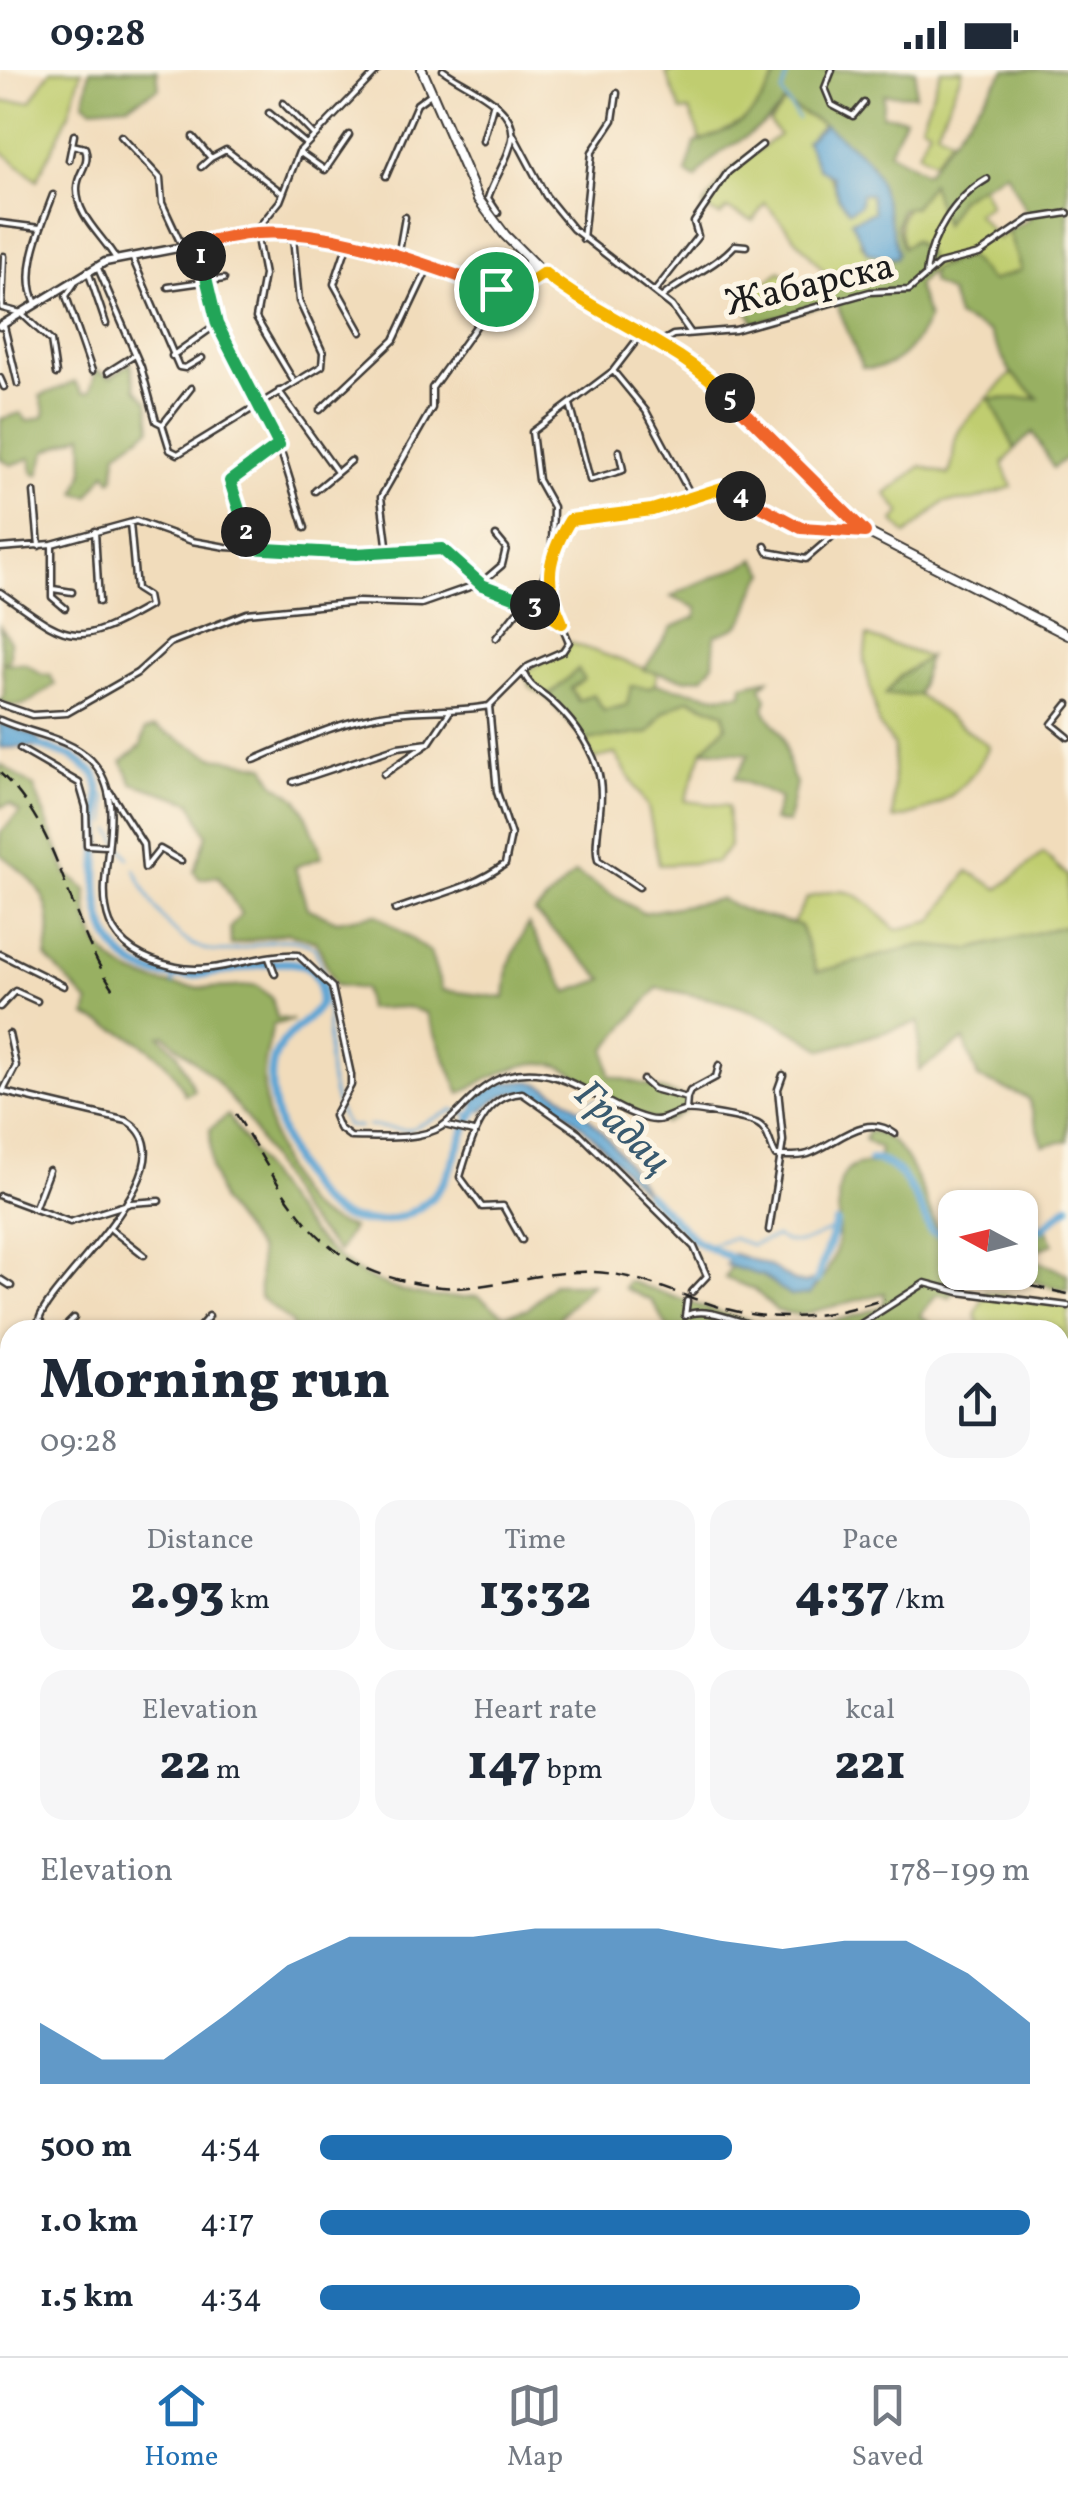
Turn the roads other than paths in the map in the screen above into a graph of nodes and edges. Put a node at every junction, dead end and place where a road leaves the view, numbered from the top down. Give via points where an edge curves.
1 (378, 70) edge
2 (423, 70) edge
3 (443, 70) edge
4 (832, 70) edge
5 (617, 93) dead end
6 (432, 94) junction
7 (494, 102) junction
8 (283, 103) dead end
9 (864, 103) dead end
10 (269, 112) dead end
11 (313, 134) junction
12 (513, 134) junction
13 (349, 135) dead end
14 (74, 136) dead end
15 (122, 136) dead end
16 (193, 137) dead end
17 (483, 141) dead end
18 (306, 144) junction
19 (72, 145) junction
20 (762, 145) dead end
21 (299, 152) junction
22 (211, 158) junction
23 (69, 160) dead end
24 (201, 168) dead end
25 (386, 176) dead end
26 (987, 179) dead end
27 (282, 192) junction
28 (53, 195) dead end
29 (498, 213) dead end
30 (1068, 213) edge
31 (405, 217) dead end
32 (0, 223) edge
33 (40, 228) junction
34 (255, 234) junction
35 (293, 235) junction
36 (584, 239) junction
37 (348, 243) junction
38 (196, 244) junction
39 (182, 246) junction
40 (746, 246) dead end
41 (524, 254) junction
42 (4, 256) dead end
43 (132, 257) junction
44 (398, 257) junction
45 (116, 260) junction
46 (98, 266) junction
47 (428, 268) junction
48 (88, 272) junction
49 (544, 273) junction
50 (80, 276) junction
51 (926, 276) junction
52 (532, 278) junction
53 (224, 279) dead end
54 (207, 281) junction
55 (168, 287) dead end
56 (496, 289) junction
57 (518, 290) junction
58 (655, 291) junction
59 (662, 297) junction
60 (36, 303) junction
61 (21, 314) junction
62 (106, 324) dead end
63 (217, 324) junction
64 (2, 325) edge
65 (361, 332) dead end
66 (643, 332) junction
67 (690, 332) junction
68 (661, 342) junction
69 (136, 355) junction
70 (172, 356) junction
71 (202, 358) dead end
72 (92, 371) dead end
73 (613, 371) junction
74 (108, 372) dead end
75 (56, 374) dead end
76 (0, 378) edge
77 (294, 382) junction
78 (18, 384) dead end
79 (4, 387) dead end
80 (191, 388) dead end
81 (278, 392) junction
82 (259, 401) junction
83 (570, 404) junction
84 (320, 410) dead end
85 (162, 424) junction
86 (279, 445) junction
87 (619, 451) dead end
88 (351, 461) dead end
89 (338, 472) junction
90 (315, 491) dead end
91 (34, 492) dead end
92 (692, 499) junction
93 (130, 522) junction
94 (305, 528) dead end
95 (95, 532) junction
96 (865, 532) junction
97 (836, 533) junction
98 (496, 536) dead end
99 (52, 544) junction
100 (39, 546) junction
101 (765, 546) dead end
102 (0, 548) edge
103 (248, 548) junction
104 (552, 551) junction
105 (388, 552) junction
106 (546, 577) junction
107 (480, 583) junction
108 (53, 590) junction
109 (0, 592) edge
110 (72, 592) dead end
111 (524, 599) junction
112 (99, 602) dead end
113 (65, 608) dead end
114 (562, 623) junction
115 (1068, 634) edge
116 (496, 638) dead end
117 (523, 672) junction
118 (0, 704) edge
119 (1068, 704) edge
120 (489, 706) junction
121 (449, 713) junction
122 (0, 720) edge
123 (1068, 738) edge
124 (429, 744) junction
125 (20, 749) dead end
126 (254, 760) dead end
127 (384, 774) dead end
128 (293, 782) dead end
129 (110, 792) junction
130 (120, 805) junction
131 (110, 808) junction
132 (104, 846) junction
133 (181, 861) dead end
134 (639, 887) dead end
135 (395, 910) dead end
136 (0, 954) edge
137 (269, 958) junction
138 (273, 971) dead end
139 (64, 986) dead end
140 (37, 1001) dead end
141 (0, 1007) edge
142 (9, 1034) dead end
143 (719, 1065) dead end
144 (784, 1075) dead end
145 (643, 1080) dead end
146 (2, 1091) edge
147 (688, 1098) junction
148 (686, 1110) junction
149 (444, 1125) junction
150 (474, 1132) junction
151 (895, 1134) dead end
152 (781, 1157) junction
153 (49, 1170) dead end
154 (0, 1196) edge
155 (160, 1201) dead end
156 (35, 1207) junction
157 (124, 1208) junction
158 (111, 1230) junction
159 (770, 1230) dead end
160 (522, 1240) dead end
161 (144, 1255) dead end
162 (0, 1279) edge
163 (10, 1286) dead end
164 (692, 1292) dead end
165 (686, 1301) dead end
166 (1068, 1306) edge
167 (209, 1316) dead end
168 (41, 1320) edge
169 (206, 1320) edge
170 (730, 1320) edge
171 (869, 1320) edge

1 - 11 street
2 - 6 main road
3 - 7 street
4 - 9 street via 825,88 832,105 853,116
5 - 36 street via 614,120 592,152
6 - 25 street via 417,104
6 - 41 main road via 474,192
7 - 12 street
7 - 17 street
8 - 11 street
10 - 18 street
11 - 18 street
12 - 29 street via 488,198
12 - 36 street via 546,196
13 - 21 street via 325,170
14 - 19 street
15 - 39 street via 160,178 162,203
16 - 22 street
18 - 21 street
19 - 23 street
19 - 45 street via 86,148 88,156 77,188 82,214
20 - 58 street via 728,172 694,222 698,236
21 - 27 street
22 - 24 street
22 - 27 street via 224,149
26 - 51 street via 960,198 928,254
27 - 34 street
28 - 33 street
30 - 51 street, Жабарска via 1030,220 979,254 948,260
31 - 44 street
32 - 33 street
33 - 60 street via 32,279
34 - 35 main road
34 - 38 main road
34 - 77 street via 264,275 256,318
35 - 37 main road
35 - 77 street via 300,305 324,360 319,370
36 - 58 street
37 - 44 main road
37 - 65 street via 334,284
38 - 39 main road
38 - 54 street
39 - 43 main road
40 - 59 street via 734,245 718,264 692,272
41 - 49 main road
41 - 52 main road
42 - 61 street via 2,308
43 - 45 main road
43 - 70 street
44 - 47 main road
45 - 46 main road
46 - 48 main road
46 - 69 street
47 - 56 main road
47 - 84 street via 394,340
48 - 50 main road
48 - 62 street
49 - 52 main road
49 - 57 main road
49 - 66 main road
50 - 60 main road
50 - 72 street via 66,296
51 - 67 street, Жабарска via 909,290 870,292 735,330
52 - 57 main road
53 - 54 street
54 - 55 street
54 - 63 street
56 - 57 main road
56 - 105 street via 432,388 432,408 381,496
58 - 59 street
59 - 67 street
60 - 61 main road
61 - 64 main road
61 - 75 street via 51,342
63 - 70 street
63 - 82 street
64 - 78 street
66 - 68 main road
66 - 73 street
67 - 68 street, Жабарска
68 - 96 main road via 699,368
69 - 74 street
69 - 85 street
70 - 71 street via 183,369
73 - 83 street
73 - 92 street via 646,411
76 - 79 street
77 - 81 street
80 - 85 street
81 - 82 street
81 - 89 street
82 - 85 street via 178,454 170,450
82 - 86 street
83 - 87 street via 590,480 624,470
83 - 104 street via 532,432 538,480 553,507
86 - 94 street
86 - 103 street via 230,481
88 - 89 street
89 - 90 street
91 - 100 street
92 - 97 street via 722,488 782,520
92 - 104 street via 570,520
93 - 95 street
93 - 103 street via 192,541
93 - 109 street via 136,589 149,606 71,636 42,625
95 - 99 street
95 - 112 street
96 - 97 street
96 - 115 main road
97 - 101 street via 806,559
98 - 107 street via 505,558
99 - 100 street
99 - 108 street
100 - 102 street
103 - 105 street
104 - 106 street
105 - 107 street via 446,550
106 - 111 street
106 - 114 street
107 - 111 street
107 - 118 street via 421,604 358,602 247,613 170,643 137,674 67,712 32,714
108 - 110 street
108 - 113 street
111 - 114 street
111 - 116 street
114 - 117 street via 567,648
117 - 120 street
117 - 134 street via 530,688 548,697 585,740 597,767 598,860
119 - 123 street via 1052,724
120 - 121 street
120 - 135 street via 497,792 510,835 505,864 469,888 444,890
121 - 124 street
121 - 126 street via 357,721
122 - 129 street via 84,755
124 - 127 street
124 - 128 street
125 - 132 street via 79,783 91,845
129 - 130 street
129 - 131 street
130 - 131 street
130 - 133 street via 143,844 145,868 160,849
131 - 132 street
132 - 137 street via 108,918 126,945 178,968
136 - 139 street
137 - 138 street
137 - 149 street via 298,955 328,980 351,1075 335,1110 339,1128 351,1137
140 - 141 street via 14,991
142 - 146 street via 16,1066
143 - 147 street via 716,1078
144 - 152 street via 778,1089
145 - 147 street
146 - 157 street via 136,1126 142,1162
147 - 148 street
148 - 149 street via 662,1121 648,1119 557,1074 506,1076 458,1106
148 - 152 street via 759,1124
149 - 150 street
150 - 160 street via 460,1177 482,1207 504,1206
150 - 164 street via 495,1103 511,1094 522,1093 555,1112 694,1247 707,1276
151 - 152 street via 884,1126 856,1128 806,1154
152 - 159 street
153 - 156 street
154 - 156 street
155 - 157 street
156 - 157 street via 70,1222
157 - 158 street
158 - 161 street
158 - 168 street via 48,1300
162 - 163 street
165 - 170 street via 686,1316 703,1310
166 - 171 street via 933,1283 919,1284
167 - 169 street

